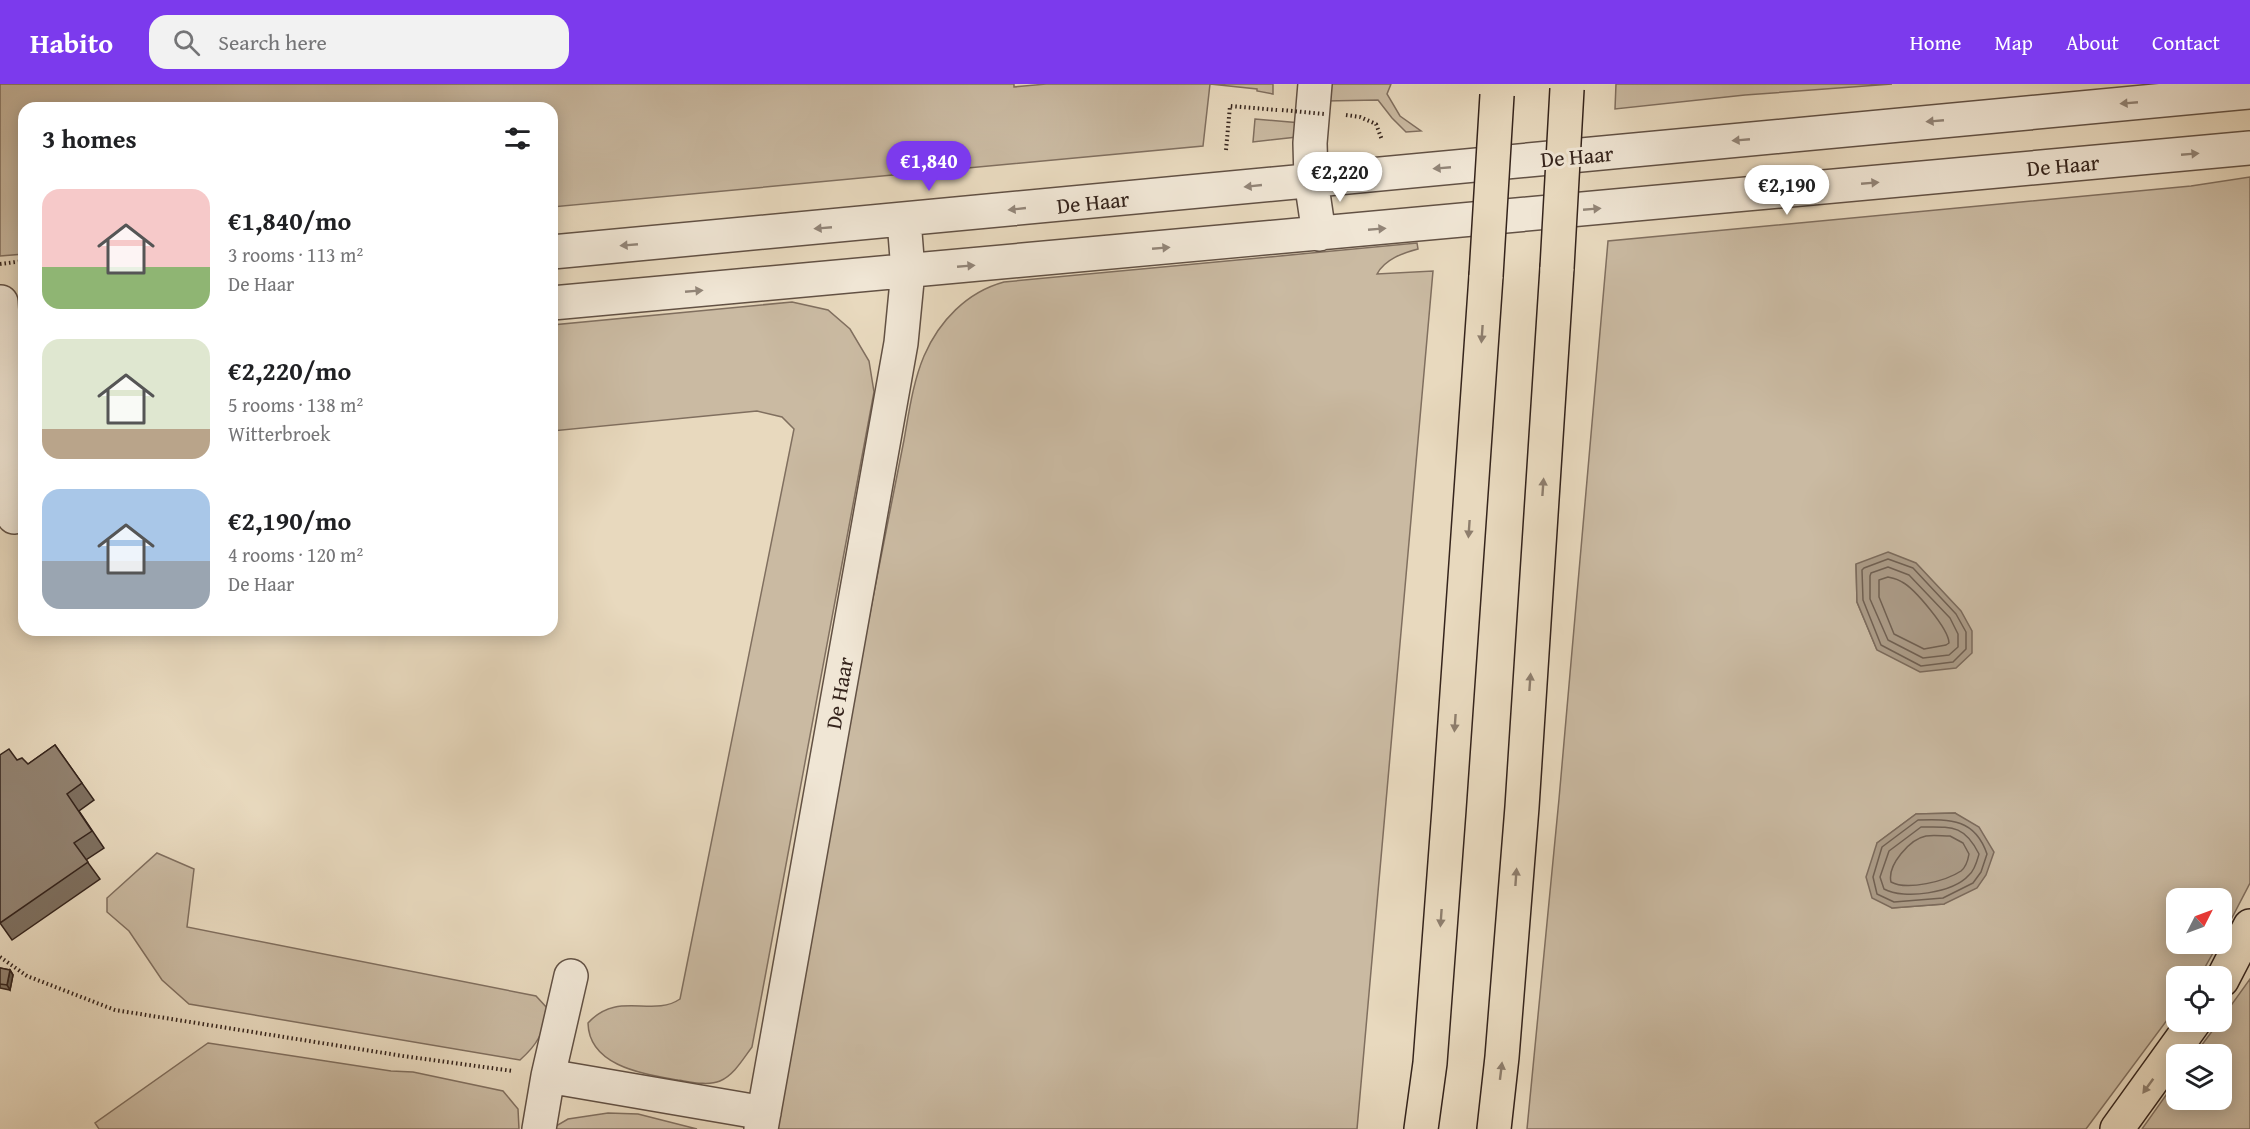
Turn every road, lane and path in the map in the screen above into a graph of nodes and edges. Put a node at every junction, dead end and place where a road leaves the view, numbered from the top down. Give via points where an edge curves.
1 (1567, 87) edge
2 (1497, 90) edge
3 (2250, 92) edge
4 (1320, 99) edge
5 (1360, 117) dead end
6 (1383, 141) dead end
7 (2250, 148) edge
8 (1226, 150) dead end
9 (1311, 180) junction
10 (904, 220) junction
11 (1319, 234) junction
12 (558, 251) edge
13 (18, 262) edge
14 (0, 264) edge
15 (908, 271) junction
16 (18, 300) edge
17 (0, 302) edge
18 (558, 302) edge
19 (9, 352) edge
20 (14, 517) dead end
21 (2250, 926) edge
22 (0, 957) edge
23 (2229, 966) edge
24 (571, 976) dead end
25 (2187, 1032) edge
26 (548, 1076) junction
27 (763, 1121) edge
28 (539, 1129) edge
29 (1421, 1129) edge
30 (1494, 1129) edge
31 (2117, 1129) edge

30 -> 1 highway, bridge via 1522,807
2 -> 29 highway, bridge via 1449,809 1430,1063
3 -> 9 street, De Haar
4 - 8 path, bridge via 1282,110 1230,106
4 - 9 street via 1310,143
5 - 6 path via 1376,124
11 -> 7 street, De Haar
9 -> 10 street, De Haar
9 - 11 street
10 -> 12 street, De Haar
10 - 15 street, De Haar
15 -> 11 street, De Haar
13 - 14 path
18 -> 15 street, De Haar
15 - 27 street, De Haar via 901,343
16 - 17 street
17 - 19 street
19 - 20 street
21 - 23 highway
22 - 26 path via 27,976 115,1010
24 - 26 street
25 -> 31 highway
26 - 27 street, De Haar
26 - 28 street

